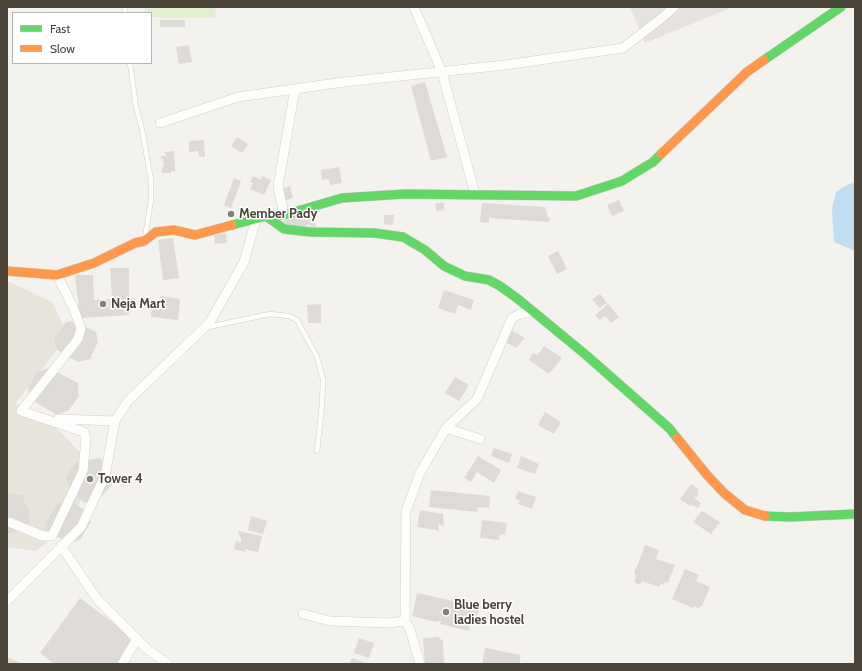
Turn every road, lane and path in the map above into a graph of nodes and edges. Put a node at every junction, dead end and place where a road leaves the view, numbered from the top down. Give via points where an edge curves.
1 (414, 7) edge
2 (674, 7) edge
3 (841, 7) edge
4 (130, 64) edge
5 (442, 72) junction
6 (295, 89) junction
7 (160, 123) dead end
8 (475, 194) junction
9 (284, 215) junction
10 (266, 216) junction
11 (256, 219) junction
12 (144, 242) junction
13 (7, 270) edge
14 (58, 274) junction
15 (533, 311) junction
16 (204, 327) junction
17 (58, 419) dead end
18 (115, 421) junction
19 (446, 428) junction
20 (480, 438) dead end
21 (317, 451) dead end
22 (855, 514) edge
23 (9, 522) dead end
24 (61, 546) junction
25 (7, 601) edge
26 (303, 614) dead end
27 (405, 621) junction
28 (137, 639) junction
29 (122, 664) edge
30 (168, 664) edge
31 (420, 664) edge

1 - 5 street
2 - 5 street via 623,48
3 - 8 main road via 747,72 653,162 622,181 576,196
4 - 12 lane via 151,180 151,200
5 - 6 street
5 - 8 street
6 - 7 street via 238,97
6 - 9 street via 278,186
8 - 9 main road via 405,194 342,198
9 - 10 main road
10 - 11 main road
10 - 15 main road via 284,229 374,233 403,237 425,250 444,266 465,276 489,280 500,286
11 - 12 main road via 195,235 174,230 156,232
11 - 16 street via 244,262 210,322
12 - 14 main road via 135,243 94,263
13 - 14 main road
14 - 23 street via 81,328 78,340 21,411 84,432 86,439 83,471 52,536 42,536
15 - 19 street via 512,318 477,399
15 - 22 main road via 669,428 720,488 745,510 765,516
16 - 18 street via 128,401
16 - 21 lane via 270,314 289,316 297,320 317,357 323,379
17 - 18 street
18 - 24 street via 105,476 81,526
19 - 20 street
19 - 27 street via 420,473 406,511
24 - 25 street
24 - 28 street via 97,599
26 - 27 street via 330,621
27 - 31 street via 410,629
28 - 29 street
28 - 30 street

